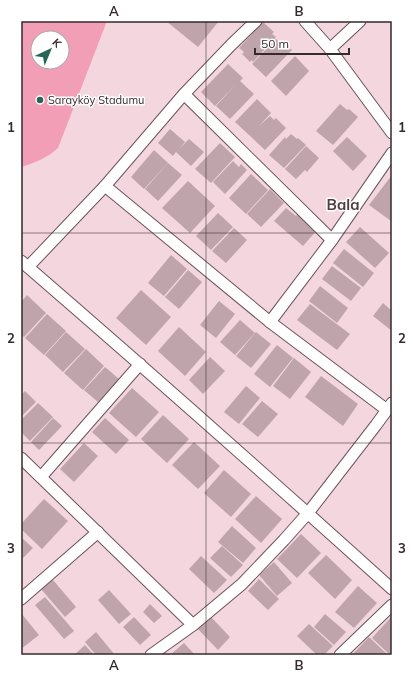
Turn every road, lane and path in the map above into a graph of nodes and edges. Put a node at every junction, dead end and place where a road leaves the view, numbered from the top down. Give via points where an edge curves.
1 (256, 21) edge
2 (305, 21) edge
3 (360, 21) edge
4 (330, 49) junction
5 (184, 94) junction
6 (392, 133) edge
7 (392, 152) edge
8 (105, 186) junction
9 (332, 240) junction
10 (25, 264) edge
11 (270, 322) junction
12 (140, 364) junction
13 (390, 406) edge
14 (21, 458) edge
15 (41, 477) junction
16 (308, 513) junction
17 (98, 532) junction
18 (392, 589) edge
19 (21, 599) edge
20 (392, 606) edge
21 (193, 625) junction
22 (151, 655) edge
23 (340, 655) edge

1 - 5 street
2 - 4 street
3 - 4 street
4 - 6 street
5 - 8 street
5 - 9 street
7 - 9 street
8 - 10 street
8 - 11 street
9 - 11 street
10 - 12 street
11 - 13 street
12 - 15 street
12 - 16 street
13 - 16 street
14 - 15 street
15 - 17 street
16 - 18 street
16 - 21 street via 242,584
17 - 19 street
17 - 21 street
20 - 23 street
21 - 22 street

